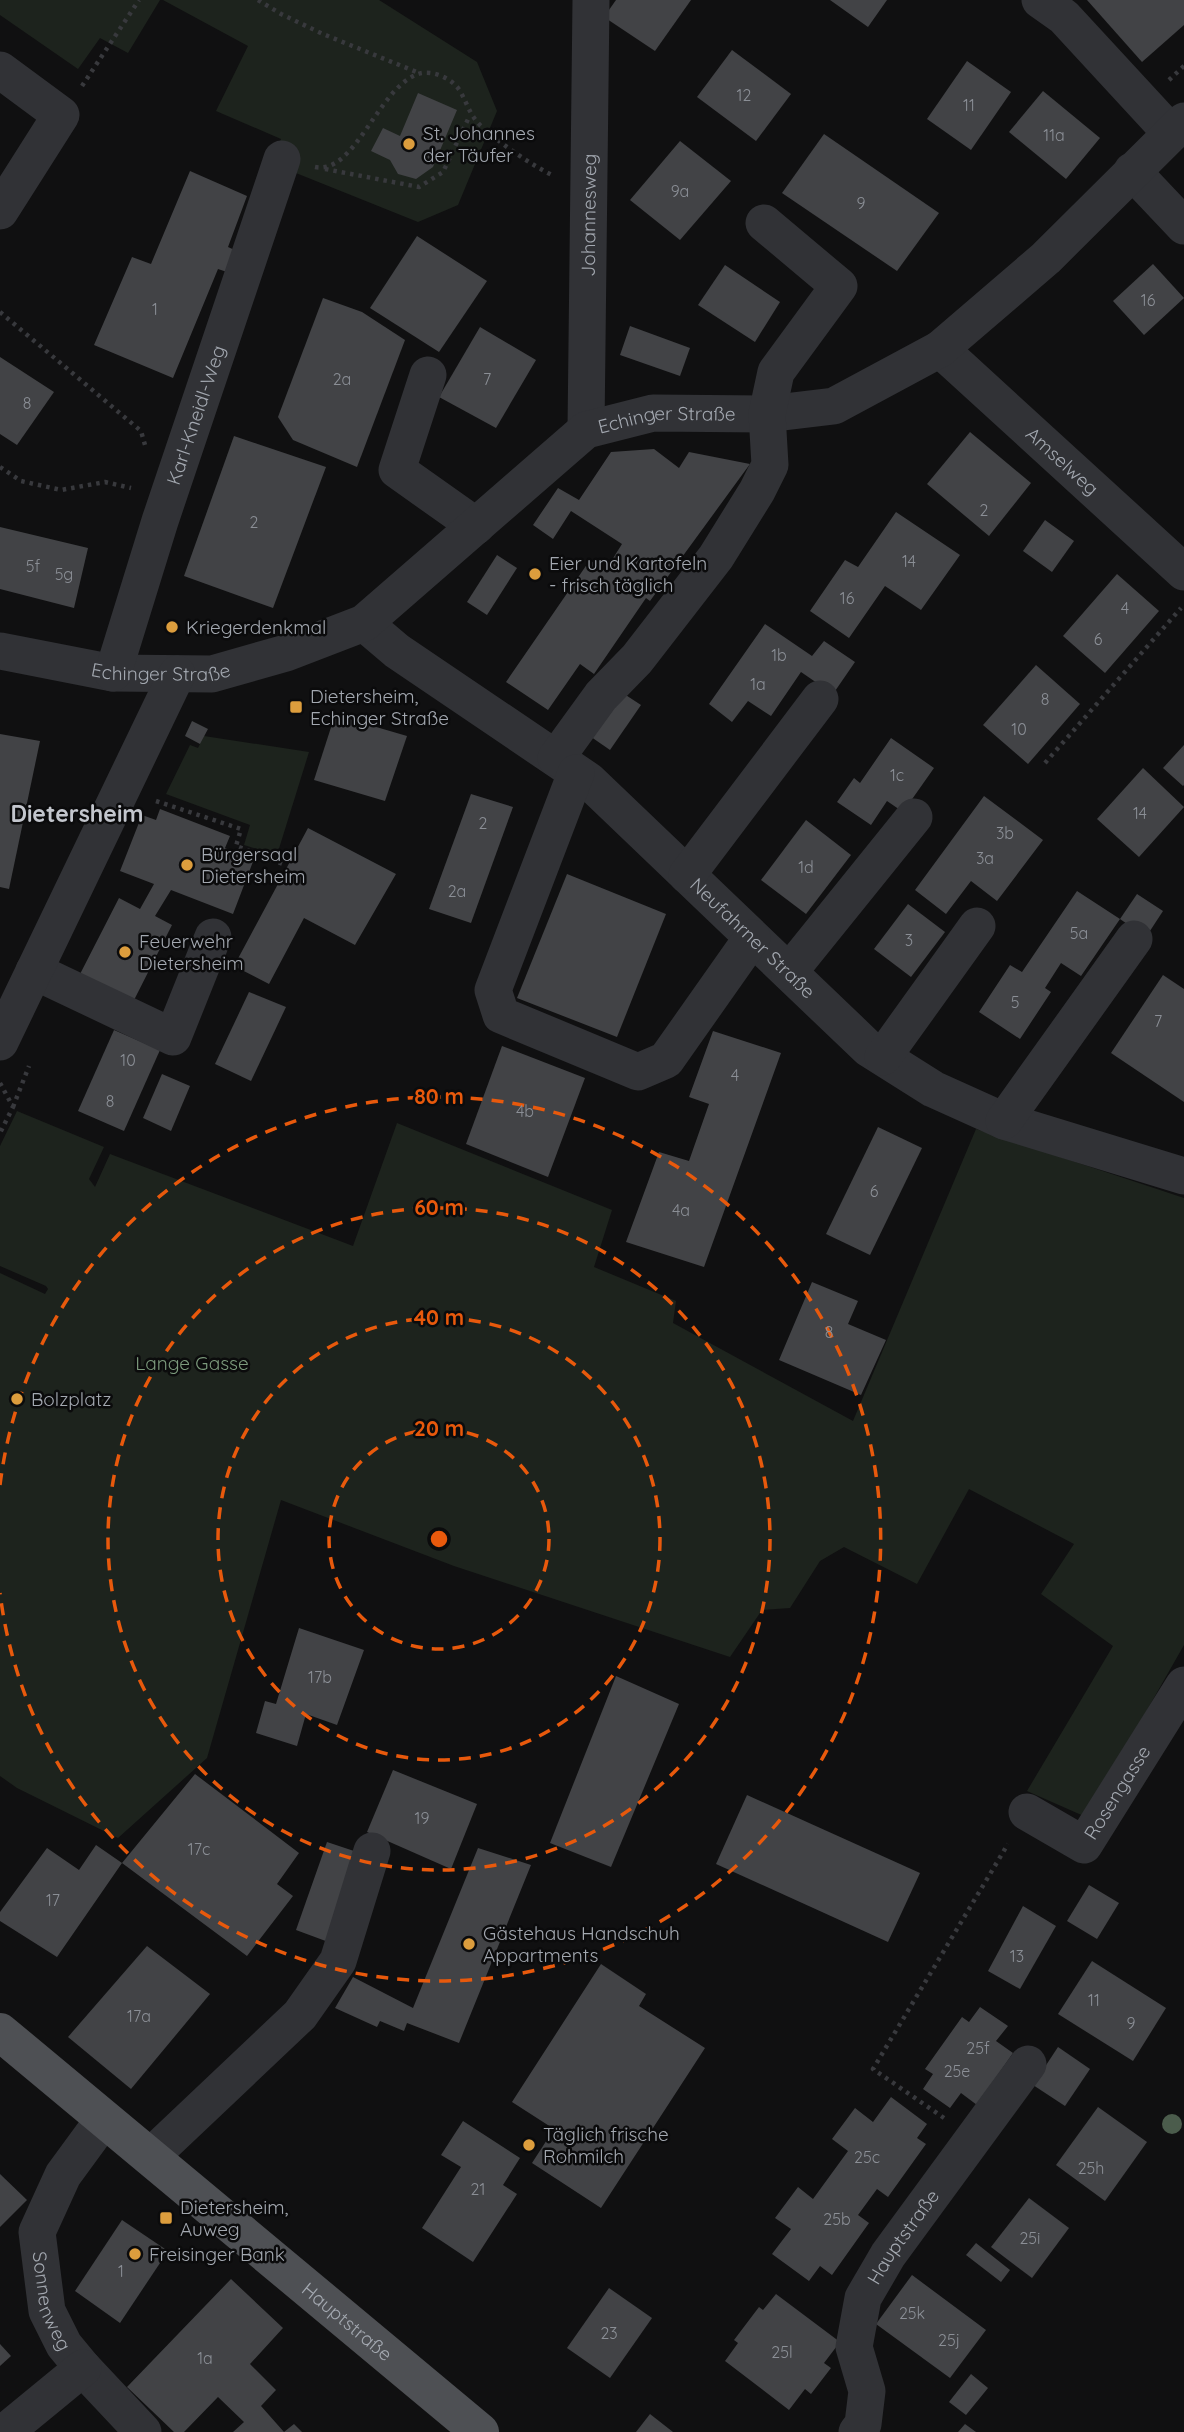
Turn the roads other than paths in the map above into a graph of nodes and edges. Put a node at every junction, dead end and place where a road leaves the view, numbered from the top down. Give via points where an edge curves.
1 (592, 0) edge
2 (1040, 0) edge
3 (0, 70) edge
4 (1178, 127) edge
5 (282, 159) road end
6 (1132, 171) junction
7 (0, 211) edge
8 (764, 223) dead end
9 (1184, 226) edge
10 (940, 349) junction
11 (428, 375) dead end
12 (767, 414) junction
13 (586, 430) junction
14 (476, 526) junction
15 (1184, 572) edge
16 (364, 623) junction
17 (0, 651) edge
18 (113, 673) junction
19 (177, 674) junction
20 (820, 699) dead end
21 (566, 765) junction
22 (914, 817) dead end
23 (687, 875) junction
24 (977, 926) dead end
25 (213, 937) dead end
26 (752, 938) junction
27 (1134, 939) dead end
28 (34, 971) junction
29 (789, 972) junction
30 (0, 1042) edge
31 (883, 1057) junction
32 (1004, 1121) junction
33 (1184, 1176) edge
34 (1184, 1685) edge
35 (1027, 1812) road end
36 (372, 1851) dead end
37 (0, 2032) edge
38 (1028, 2064) dead end
39 (104, 2119) junction
40 (150, 2157) junction
41 (83, 2368) junction
42 (5, 2432) edge
43 (144, 2432) edge
44 (480, 2432) edge
45 (857, 2432) edge

1 - 13 street, Johannesweg
2 - 4 street
3 - 7 street via 61,115
4 - 6 street, Echinger Straße
5 - 18 street, Karl-Kneidl-Weg
6 - 9 street
6 - 10 street, Echinger Straße via 1046,258
8 - 12 street via 839,286 776,372
10 - 12 street, Echinger Straße via 834,405
10 - 15 street, Amselweg
11 - 14 street via 397,470
12 - 13 street, Echinger Straße via 653,413
12 - 21 street via 770,465 757,491 716,556 637,659 601,696
13 - 14 street, Echinger Straße
14 - 16 street, Echinger Straße
16 - 19 street, Echinger Straße via 212,674
16 - 21 street, Neufahrner Straße via 397,651
17 - 18 street, Echinger Straße
18 - 19 street, Echinger Straße
19 - 28 street
20 - 23 street
21 - 23 street, Neufahrner Straße via 589,781
21 - 26 street via 493,990 501,1015 638,1072 666,1060
22 - 29 street
23 - 26 street, Neufahrner Straße
24 - 31 street
25 - 28 street via 173,1038
26 - 29 street, Neufahrner Straße
27 - 32 street
28 - 30 street
29 - 31 street, Neufahrner Straße via 867,1048
31 - 32 street, Neufahrner Straße via 933,1089
32 - 33 street, Neufahrner Straße
34 - 35 street, Rosengasse via 1084,1845
36 - 40 street via 338,1961 300,2015
37 - 39 main road, Hauptstraße
38 - 45 street, Hauptstraße via 888,2255 863,2298 854,2347 867,2391 863,2424
39 - 40 main road, Hauptstraße
39 - 41 street, Sonnenweg via 63,2175 37,2232 47,2311 64,2345
40 - 44 main road, Hauptstraße
41 - 42 street, Sonnenweg
41 - 43 street, Sonnenweg

